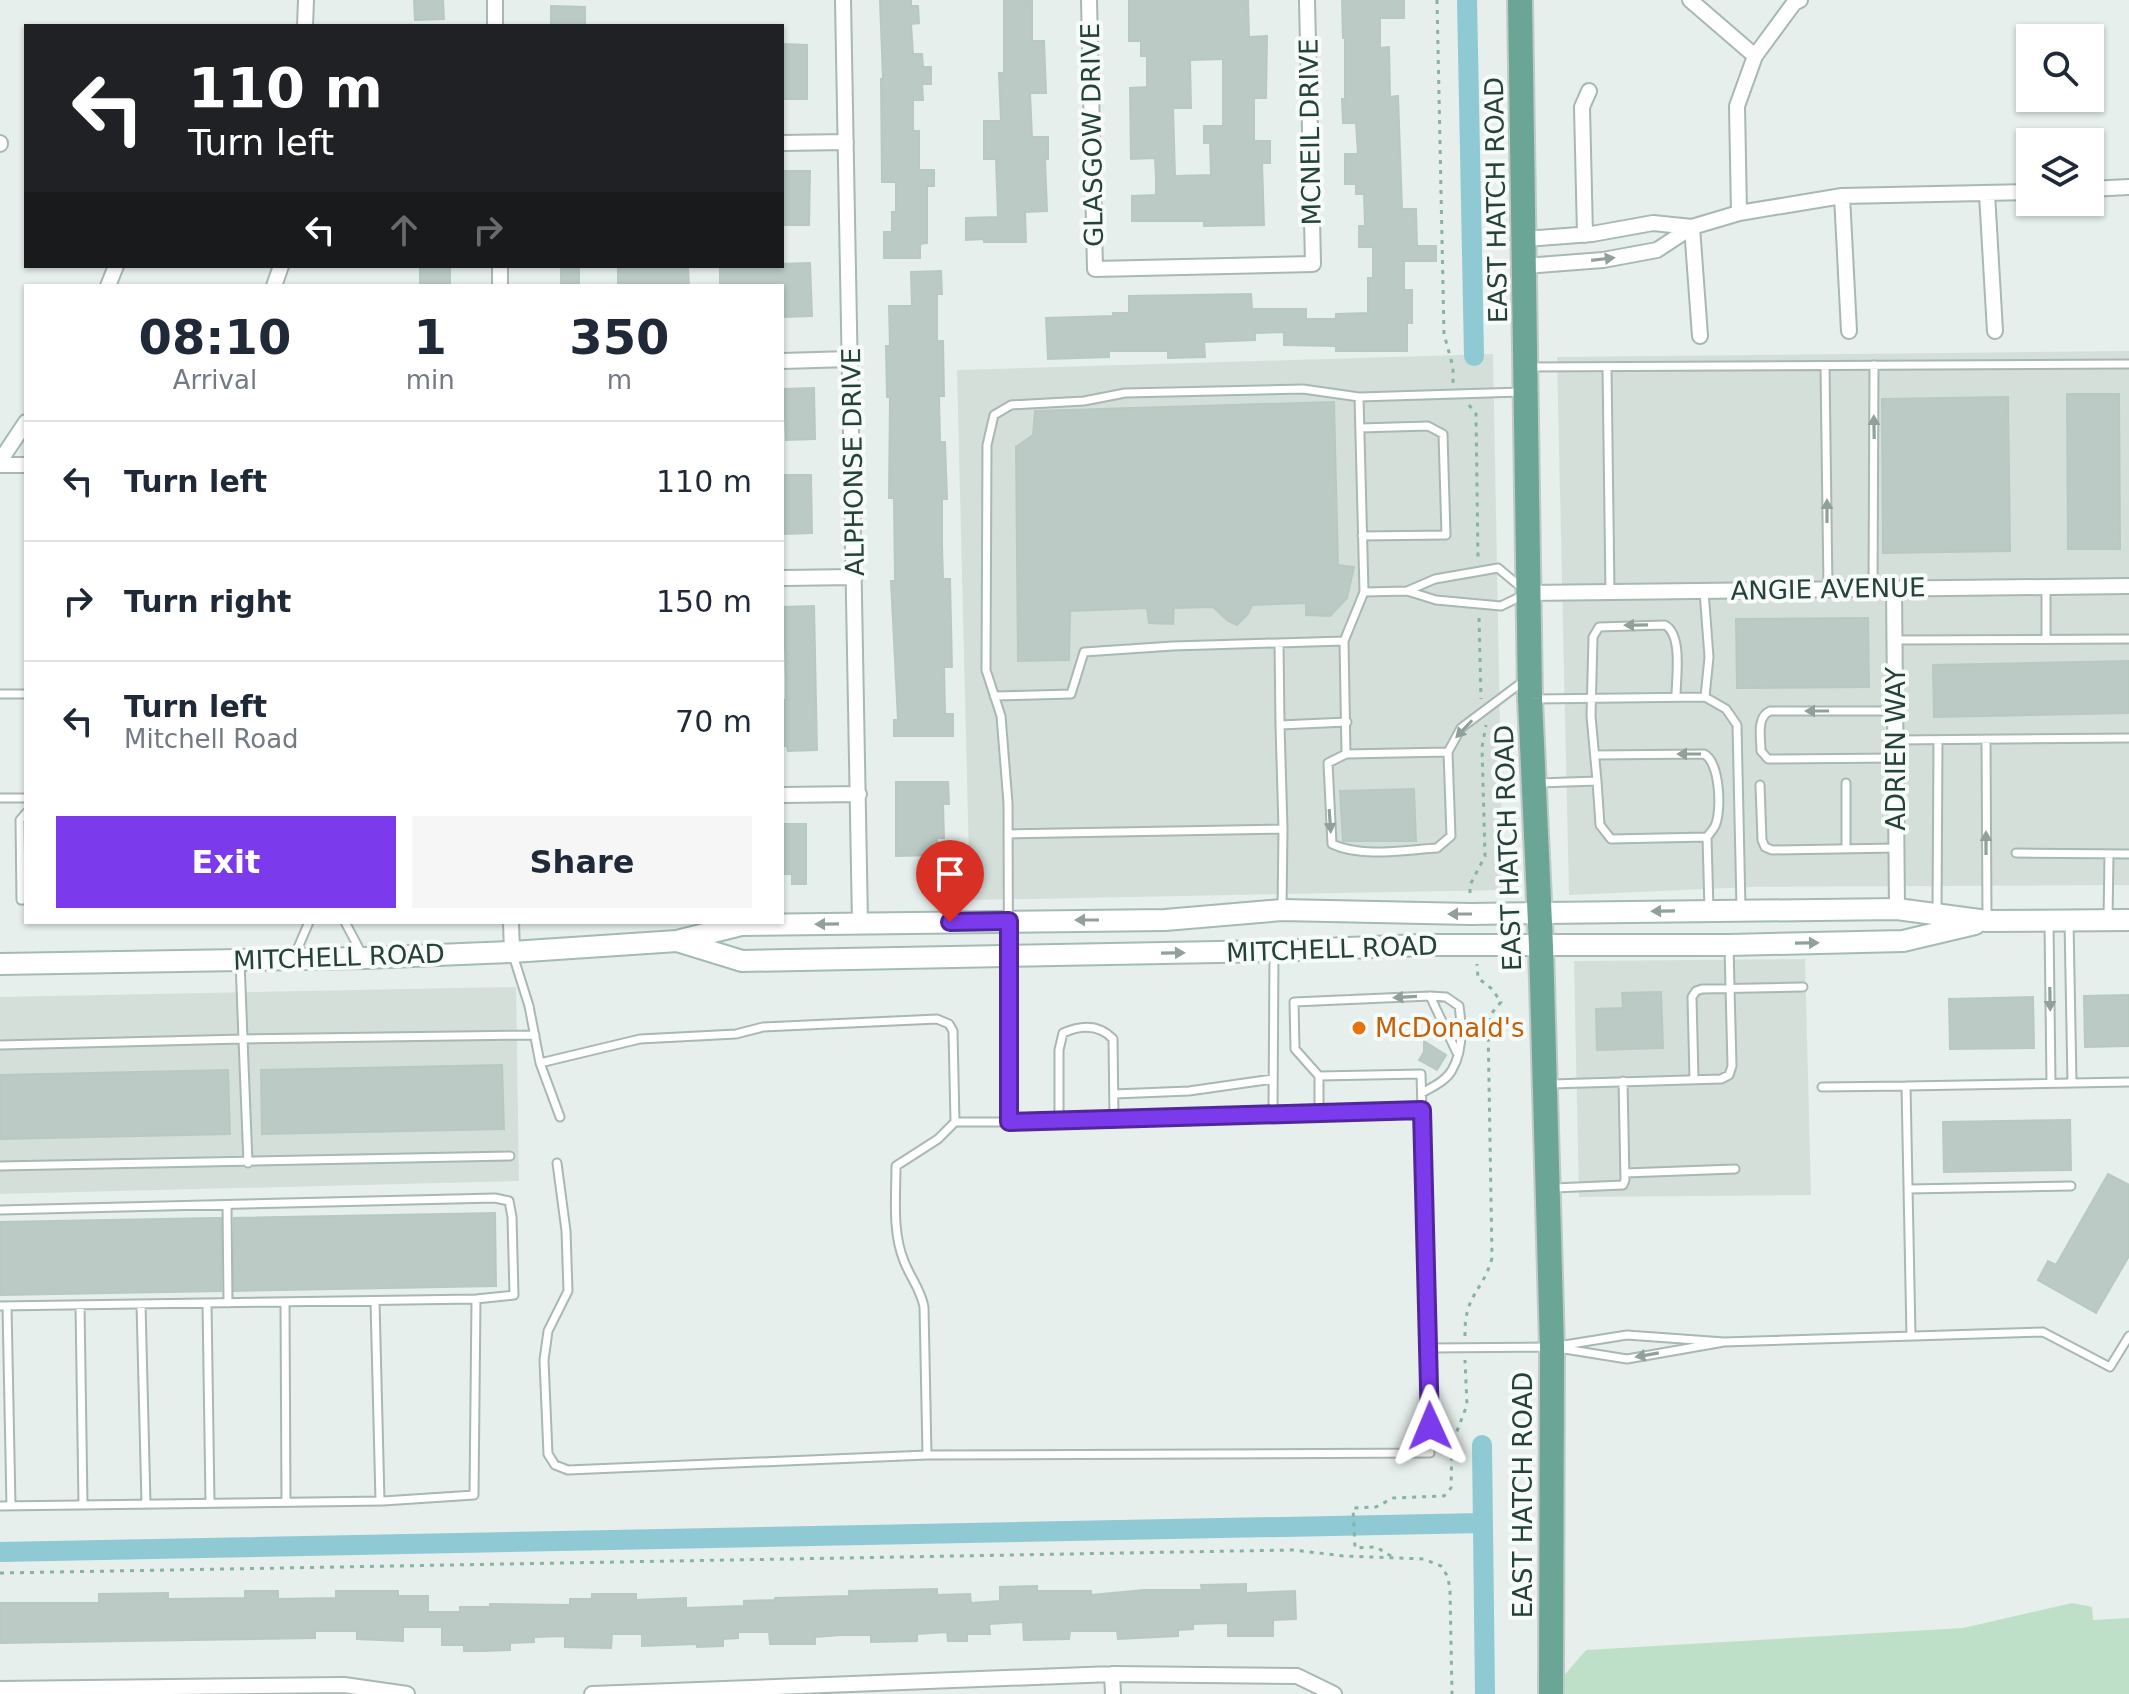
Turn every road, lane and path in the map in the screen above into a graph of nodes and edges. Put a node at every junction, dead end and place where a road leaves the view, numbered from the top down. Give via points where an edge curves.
1 (306, 0) edge
2 (495, 0) edge
3 (843, 0) edge
4 (1089, 0) edge
5 (1307, 0) edge
6 (1437, 0) edge
7 (1520, 0) edge
8 (1690, 0) edge
9 (1800, 0) edge
10 (305, 24) edge
11 (495, 24) edge
12 (1755, 56) junction
13 (1589, 91) dead end
14 (846, 142) junction
15 (784, 143) edge
16 (1440, 162) dead end
17 (2129, 187) edge
18 (2104, 188) edge
19 (2016, 193) edge
20 (1987, 194) junction
21 (1842, 196) junction
22 (1739, 213) junction
23 (1692, 227) junction
24 (1585, 235) junction
25 (1525, 239) junction
26 (1313, 264) joint
27 (1525, 266) junction
28 (1849, 331) dead end
29 (1995, 331) dead end
30 (1700, 336) dead end
31 (850, 359) junction
32 (784, 361) edge
33 (2129, 364) edge
34 (1874, 365) junction
35 (1825, 366) junction
36 (1526, 367) junction
37 (1607, 367) junction
38 (1526, 392) junction
39 (1359, 397) junction
40 (24, 425) edge
41 (1360, 428) junction
42 (0, 463) edge
43 (24, 465) edge
44 (1362, 536) junction
45 (855, 577) junction
46 (784, 578) edge
47 (2129, 586) edge
48 (2046, 587) junction
49 (1828, 589) junction
50 (1873, 589) junction
51 (1894, 589) junction
52 (1407, 591) junction
53 (1704, 591) junction
54 (1364, 592) junction
55 (1610, 592) junction
56 (1528, 593) junction
57 (2046, 639) junction
58 (2129, 639) edge
59 (1895, 640) junction
60 (1344, 641) junction
61 (1279, 643) junction
62 (1530, 688) junction
63 (0, 694) edge
64 (24, 694) edge
65 (994, 696) junction
66 (1676, 697) junction
67 (1705, 697) junction
68 (1591, 698) junction
69 (1895, 711) junction
70 (1347, 722) junction
71 (1280, 725) junction
72 (2129, 738) edge
73 (1986, 739) junction
74 (1896, 740) junction
75 (1938, 740) junction
76 (1448, 752) junction
77 (1346, 754) junction
78 (1595, 755) junction
79 (1896, 758) junction
80 (1597, 781) junction
81 (1533, 783) junction
82 (1846, 783) dead end
83 (1760, 785) dead end
84 (859, 794) junction
85 (784, 795) edge
86 (0, 798) edge
87 (24, 798) edge
88 (24, 815) edge
89 (1283, 829) junction
90 (1008, 834) junction
91 (1707, 837) junction
92 (1896, 848) junction
93 (1846, 849) junction
94 (2016, 853) dead end
95 (2109, 854) junction
96 (2129, 854) edge
97 (24, 900) edge
98 (1897, 909) junction
99 (1282, 910) junction
100 (1709, 910) junction
101 (1741, 910) junction
102 (1538, 913) junction
103 (1937, 915) junction
104 (2059, 920) junction
105 (2108, 920) junction
106 (2129, 920) edge
107 (1009, 921) junction
108 (1987, 921) junction
109 (860, 923) junction
110 (308, 924) edge
111 (346, 924) edge
112 (511, 924) edge
113 (677, 941) junction
114 (1729, 945) junction
115 (1541, 946) junction
116 (1274, 951) junction
117 (512, 952) junction
118 (1011, 956) junction
119 (364, 958) junction
120 (294, 959) junction
121 (240, 960) junction
122 (0, 964) edge
123 (1803, 987) dead end
124 (1730, 988) junction
125 (1430, 996) junction
126 (1497, 1006) dead end
127 (535, 1035) junction
128 (243, 1039) junction
129 (0, 1045) edge
130 (1457, 1053) junction
131 (540, 1063) junction
132 (1319, 1076) junction
133 (1273, 1079) junction
134 (1694, 1079) junction
135 (1623, 1081) junction
136 (2129, 1082) edge
137 (2051, 1083) junction
138 (2072, 1083) junction
139 (1545, 1085) junction
140 (1906, 1086) junction
141 (1822, 1087) dead end
142 (1422, 1093) junction
143 (1114, 1094) junction
144 (1422, 1110) junction
145 (1319, 1112) junction
146 (1273, 1113) junction
147 (560, 1117) dead end
148 (1114, 1118) junction
149 (1059, 1120) junction
150 (955, 1122) junction
151 (1009, 1122) junction
152 (510, 1156) dead end
153 (248, 1163) junction
154 (557, 1163) dead end
155 (0, 1166) edge
156 (1735, 1169) dead end
157 (1625, 1173) junction
158 (2071, 1186) dead end
159 (1548, 1189) junction
160 (1908, 1189) junction
161 (227, 1205) junction
162 (0, 1210) edge
163 (476, 1299) junction
164 (375, 1301) junction
165 (285, 1302) junction
166 (207, 1303) junction
167 (228, 1303) junction
168 (141, 1304) junction
169 (80, 1305) junction
170 (4, 1306) edge
171 (1911, 1336) junction
172 (2129, 1336) edge
173 (1724, 1342) junction
174 (1465, 1347) junction
175 (1552, 1347) junction
176 (1429, 1348) junction
177 (927, 1455) junction
178 (380, 1501) junction
179 (286, 1502) junction
180 (210, 1503) junction
181 (146, 1504) junction
182 (83, 1505) junction
183 (0, 1506) edge
184 (11, 1506) junction
185 (1391, 1556) junction
186 (0, 1573) edge
187 (1112, 1674) junction
188 (0, 1689) edge
189 (223, 1690) edge
190 (407, 1694) edge
191 (592, 1694) edge
192 (1113, 1694) edge
193 (1334, 1694) edge
194 (1452, 1694) edge
195 (1551, 1694) edge

1 - 10 street
2 - 11 street
3 - 14 street, ALPHONSE DRIVE
4 - 26 street, GLASGOW DRIVE via 1095,269
5 - 26 street, MCNEIL DRIVE
6 - 16 path
7 - 25 main road, EAST HATCH ROAD
8 - 12 street
9 - 12 street
12 - 22 street via 1737,106
13 - 24 street via 1582,107
14 - 15 street
14 - 31 street, ALPHONSE DRIVE
17 - 18 street
19 - 20 street
20 - 21 street
20 - 29 street
21 - 22 street
21 - 28 street
22 - 23 street
23 - 24 street via 1653,223
27 -> 23 street via 1657,250
23 - 30 street
24 - 25 street
25 - 27 main road, EAST HATCH ROAD
27 - 36 main road, EAST HATCH ROAD
31 - 32 street
31 - 45 street, ALPHONSE DRIVE
33 - 34 lane
34 - 35 lane
50 -> 34 lane
35 - 37 lane
49 -> 35 lane
36 - 37 lane
36 - 38 main road, EAST HATCH ROAD
37 - 55 lane
38 - 39 lane
38 - 56 main road, EAST HATCH ROAD
39 - 41 lane
39 - 65 lane via 1303,389 1125,393 1011,405 994,415 987,445 986,670
40 - 42 street
41 - 44 lane
41 - 44 lane via 1428,426 1443,434 1446,535
42 - 43 street
44 - 54 lane
45 - 46 street
45 - 84 street, ALPHONSE DRIVE
47 - 48 street, ANGIE AVENUE
48 - 51 street, ANGIE AVENUE
48 - 57 lane
49 - 50 street, ANGIE AVENUE
49 - 53 street, ANGIE AVENUE
50 - 51 street, ANGIE AVENUE
51 - 59 street, ADRIEN WAY
52 - 54 lane
52 - 56 lane via 1436,600 1501,606
52 - 56 lane via 1435,579 1498,568
53 - 55 street, ANGIE AVENUE
53 - 67 lane via 1709,657
54 - 60 lane
55 - 56 street, ANGIE AVENUE
56 - 62 main road, EAST HATCH ROAD
57 - 58 lane
57 - 59 lane
59 - 69 street, ADRIEN WAY
60 - 61 lane
60 - 70 lane
61 - 65 lane via 1084,652 1071,694
61 - 71 lane
62 - 68 lane
62 -> 76 lane via 1461,728
62 - 81 main road, EAST HATCH ROAD
63 - 64 lane
65 - 90 lane via 1001,716
66 - 67 lane
66 - 68 lane
66 -> 68 lane via 1676,640 1665,625 1603,626 1593,637
67 - 101 lane via 1726,709 1737,725
68 - 78 lane
69 - 74 street, ADRIEN WAY
69 -> 79 lane via 1770,711 1761,718 1761,751 1768,759
70 - 71 lane
70 - 77 lane
71 - 89 lane
72 - 73 lane
73 - 75 lane
108 -> 73 lane
74 - 75 lane
74 - 79 street, ADRIEN WAY
75 - 103 lane
76 - 77 lane
77 -> 76 lane via 1328,763 1332,844 1370,851 1437,848 1451,836
78 - 80 lane
91 -> 78 lane via 1718,810 1711,757
79 - 92 street, ADRIEN WAY
80 - 81 lane
80 - 91 lane via 1600,825 1611,839
81 - 102 main road, EAST HATCH ROAD
82 - 93 lane
83 - 93 lane via 1765,847
84 - 85 street
84 - 109 street, ALPHONSE DRIVE
86 - 87 lane
88 - 97 lane
89 - 90 lane
89 - 99 lane
90 - 107 lane
91 - 100 lane
92 - 93 lane
92 - 98 street, ADRIEN WAY
94 - 95 lane
95 - 96 lane
95 - 105 lane
98 - 101 main road, MITCHELL ROAD
98 - 103 main road, MITCHELL ROAD
102 -> 99 main road, MITCHELL ROAD
99 -> 107 main road, MITCHELL ROAD via 1165,920
100 - 101 main road, MITCHELL ROAD
100 -> 102 main road, MITCHELL ROAD
102 - 115 main road, EAST HATCH ROAD
103 - 108 main road, MITCHELL ROAD
104 - 105 main road, MITCHELL ROAD
104 - 108 main road, MITCHELL ROAD
104 -> 137 lane
104 - 138 lane
105 - 106 main road, MITCHELL ROAD
107 - 109 main road, MITCHELL ROAD
107 - 118 lane
114 -> 108 main road, MITCHELL ROAD via 1903,941
109 -> 113 main road, MITCHELL ROAD via 741,925
110 - 120 lane
111 - 119 lane
112 - 117 street
113 - 117 main road, MITCHELL ROAD
113 - 118 main road, MITCHELL ROAD via 742,961
114 - 115 main road, MITCHELL ROAD
114 - 124 lane
115 - 116 main road, MITCHELL ROAD
115 - 139 main road, EAST HATCH ROAD
118 -> 116 main road, MITCHELL ROAD
116 - 133 lane
117 - 119 main road, MITCHELL ROAD
117 - 127 lane
118 - 151 lane
119 - 120 main road, MITCHELL ROAD
120 - 121 main road, MITCHELL ROAD
121 - 122 main road, MITCHELL ROAD
121 - 128 lane
123 - 124 lane
124 - 134 lane via 1729,1075
124 - 134 lane via 1702,989 1692,997
125 - 130 lane
125 - 130 lane via 1446,997 1459,1006 1463,1030
125 -> 132 lane via 1294,1002 1295,1049
126 - 174 path via 1488,1023 1492,1258 1466,1308
127 - 128 lane
127 - 131 lane
128 - 129 lane
128 - 153 lane
130 - 142 lane via 1442,1082
131 - 147 lane
131 - 150 lane via 640,1039 937,1019 953,1031
132 - 142 lane via 1421,1074
132 - 145 lane
133 - 143 lane via 1189,1091
133 - 146 lane
134 - 135 lane
135 - 139 lane
135 - 157 lane
136 - 138 lane
137 - 138 lane
137 - 140 lane
139 - 159 main road, EAST HATCH ROAD
140 - 141 lane
140 - 160 lane
142 - 144 lane
143 - 148 lane
143 - 149 lane via 1113,1039 1095,1027 1075,1027 1063,1033 1059,1050
144 - 145 lane
144 - 176 lane
145 - 146 lane
146 - 148 lane
148 - 149 lane
149 - 151 lane
150 - 151 lane
150 - 177 lane via 896,1166 899,1246 924,1307
152 - 153 lane
153 - 155 lane
154 - 177 lane via 568,1291 548,1331 544,1360 548,1454 555,1465 568,1470
156 - 157 lane
157 - 159 lane via 1623,1185
158 - 160 lane
159 - 175 main road, EAST HATCH ROAD
160 - 171 lane
161 - 162 lane
161 - 163 lane via 509,1201 514,1295
161 - 167 lane
163 - 164 lane
163 - 178 lane via 474,1495
164 - 165 lane
164 - 178 lane
165 - 167 lane
165 - 179 lane
166 - 167 lane
166 - 168 lane
166 - 180 lane
168 - 169 lane
168 - 181 lane
169 - 170 lane
169 - 182 lane
170 - 184 lane
171 - 172 lane via 2043,1332 2110,1367
171 - 173 lane
173 - 175 lane via 1627,1335
173 -> 175 lane via 1627,1359
174 - 175 lane
174 - 176 lane
174 - 185 path via 1467,1405 1452,1444 1448,1493 1353,1508 1355,1548 1376,1547
175 - 195 main road, EAST HATCH ROAD
176 - 177 lane via 1430,1453
178 - 179 lane
179 - 180 lane
180 - 181 lane
181 - 182 lane
182 - 184 lane
183 - 184 lane
185 - 186 path via 1293,1550
185 - 194 path via 1430,1560 1448,1577
187 - 191 street
187 - 192 street
187 - 193 street via 1297,1676
188 - 189 street
189 - 190 street via 344,1685

